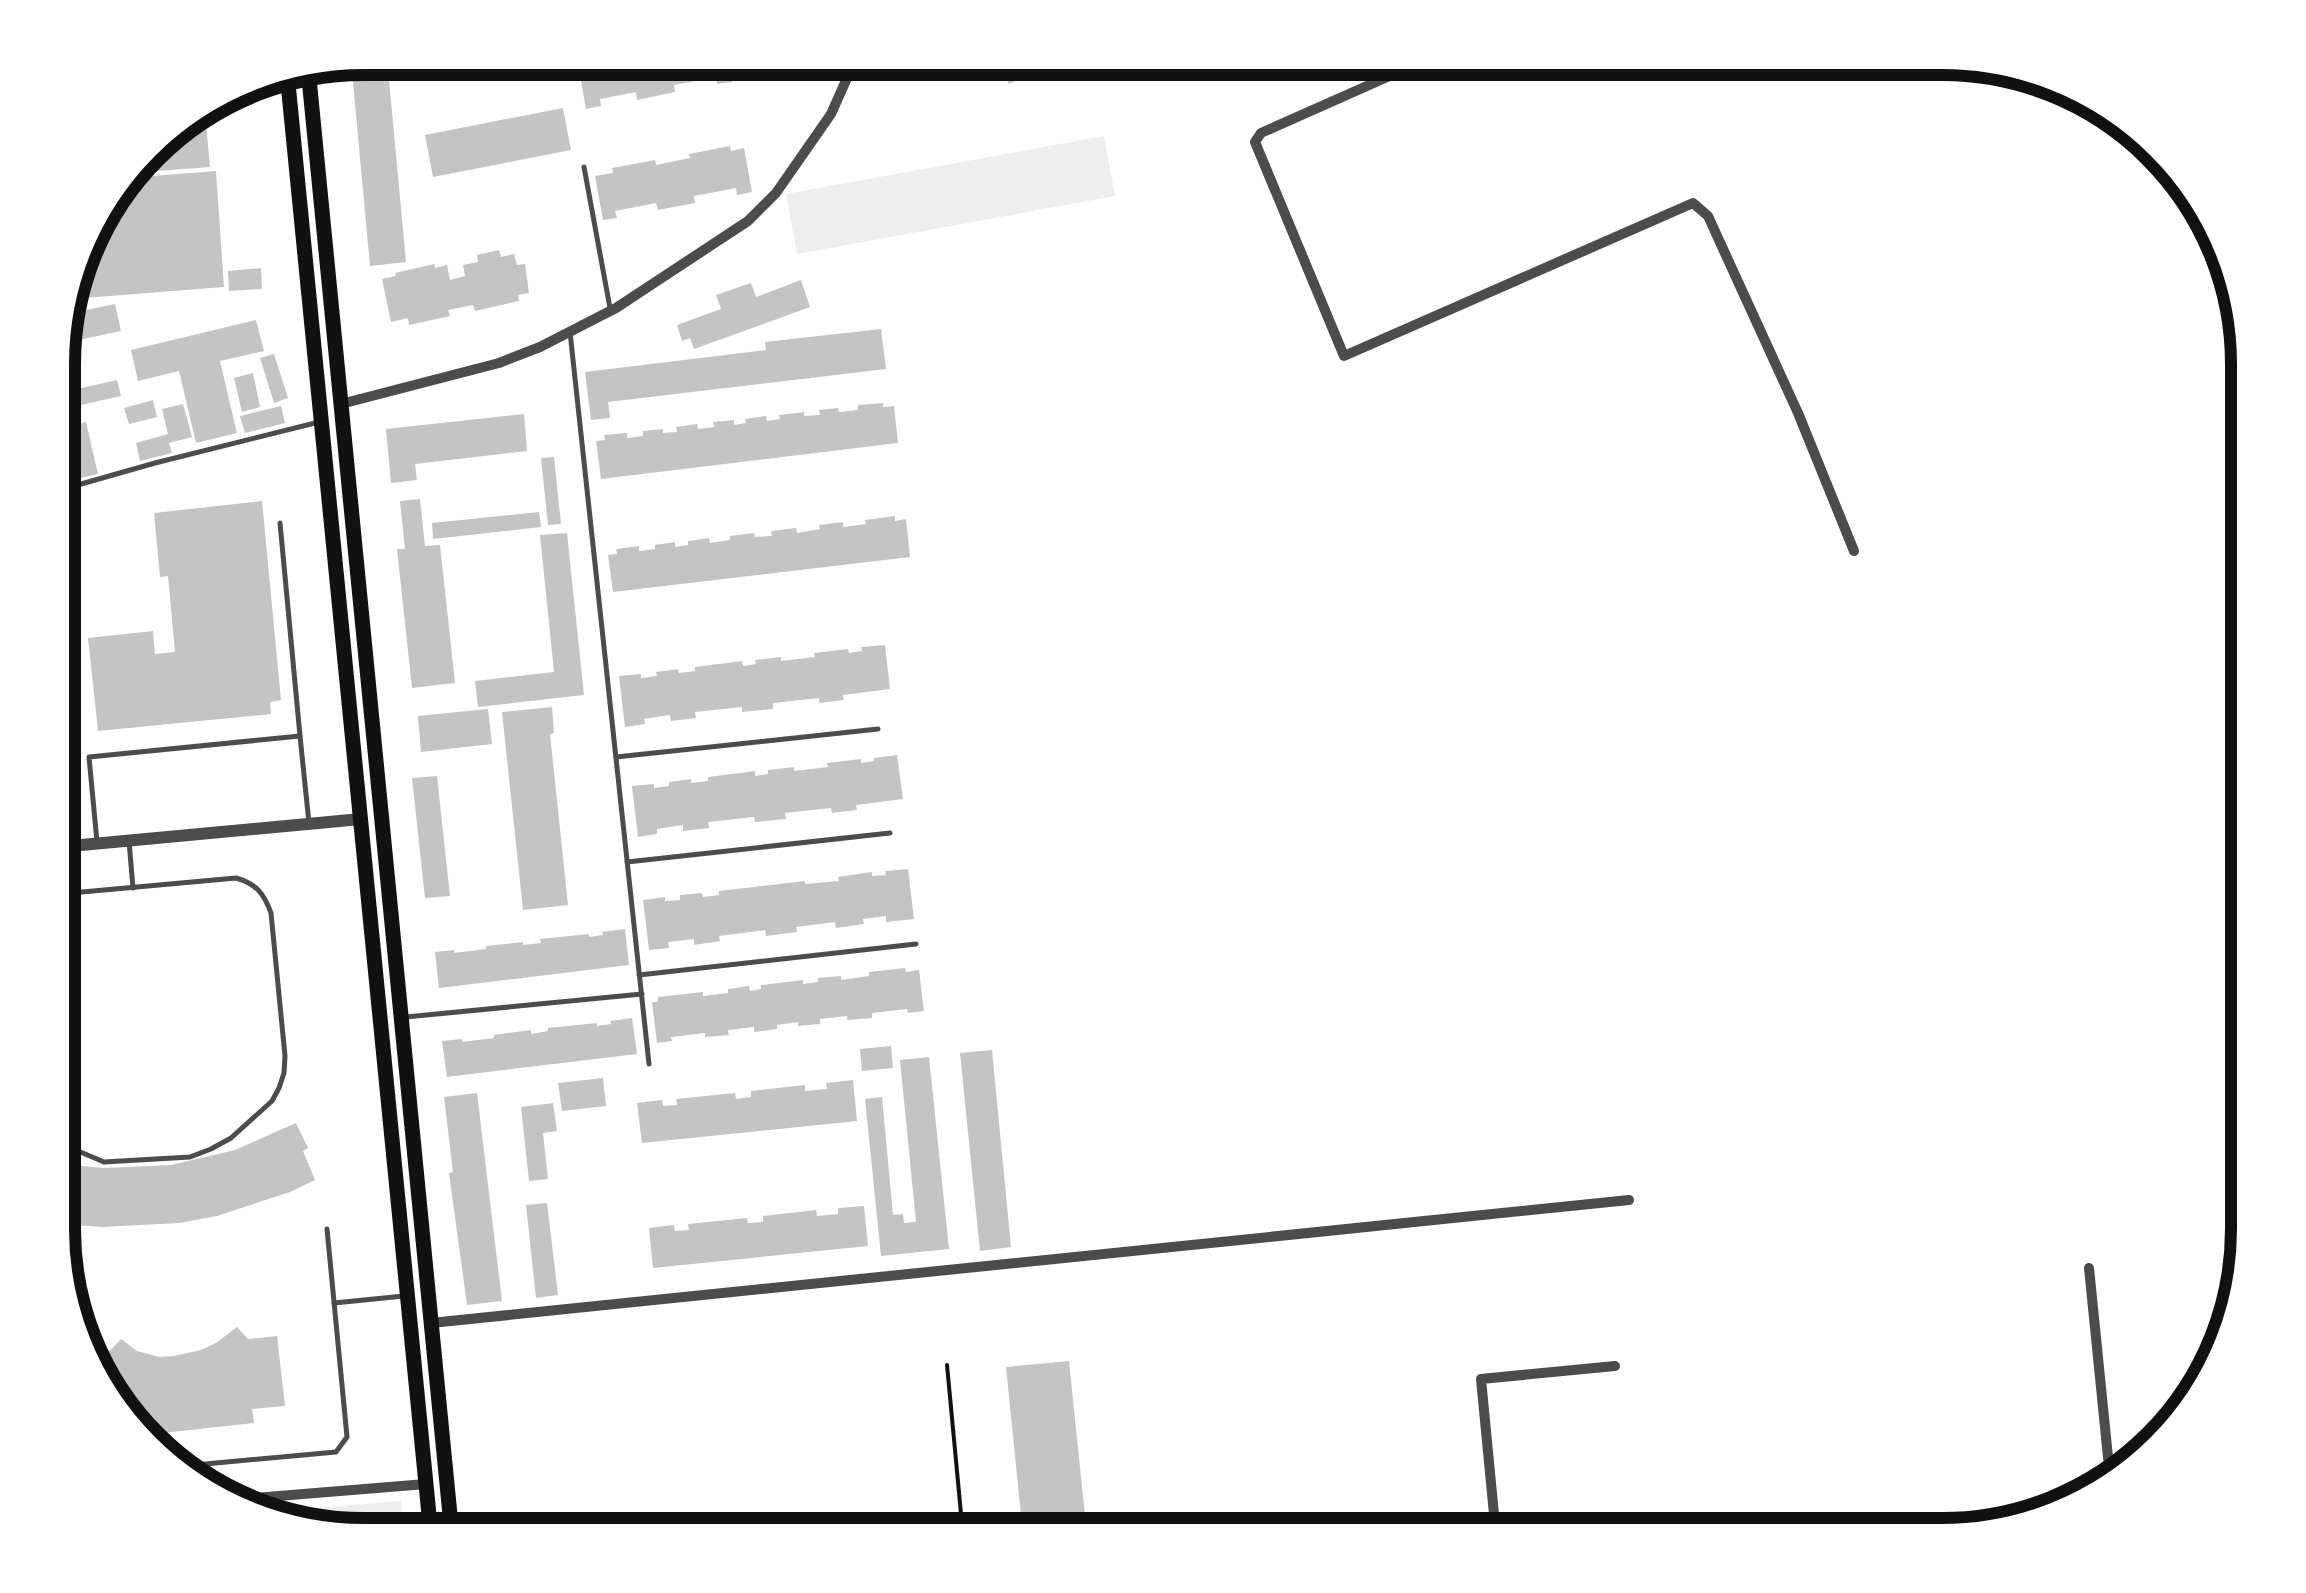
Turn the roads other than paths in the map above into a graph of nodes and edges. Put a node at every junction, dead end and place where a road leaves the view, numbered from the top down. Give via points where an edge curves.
1 (848, 76) edge
2 (1389, 76) edge
3 (309, 81) edge
4 (289, 85) edge
5 (584, 167) dead end
6 (610, 311) junction
7 (570, 332) junction
8 (341, 404) junction
9 (322, 421) junction
10 (75, 486) edge
11 (280, 523) dead end
12 (1854, 551) dead end
13 (878, 729) dead end
14 (300, 736) junction
15 (616, 757) junction
16 (361, 819) junction
17 (309, 824) junction
18 (890, 833) dead end
19 (129, 841) junction
20 (98, 843) junction
21 (76, 845) edge
22 (627, 862) junction
23 (133, 888) junction
24 (76, 893) edge
25 (916, 944) dead end
26 (639, 975) junction
27 (642, 994) junction
28 (402, 1018) junction
29 (649, 1064) dead end
30 (76, 1150) edge
31 (1629, 1200) dead end
32 (326, 1229) dead end
33 (2089, 1268) dead end
34 (408, 1295) junction
35 (334, 1303) junction
36 (431, 1323) junction
37 (1615, 1366) dead end
38 (197, 1465) edge
39 (2109, 1465) edge
40 (426, 1484) junction
41 (259, 1498) edge
42 (429, 1517) edge
43 (450, 1517) edge
44 (1494, 1518) edge

1 - 6 street via 831,114 748,222
2 - 12 street via 1261,133 1255,142 1344,356 1693,203 1708,216
3 - 8 main road
4 - 9 main road
5 - 6 lane
6 - 7 street
7 - 8 street via 498,363
7 - 15 lane
8 - 28 main road
9 - 10 lane
9 - 16 main road
11 - 14 lane
13 - 15 lane
14 - 17 lane
14 - 20 lane via 89,757
15 - 22 lane
16 - 17 street
16 - 34 main road
17 - 19 street
18 - 22 lane
19 - 20 street
19 - 23 lane
20 - 21 street
22 - 26 lane
23 - 24 lane
23 - 30 lane via 236,878 257,886 271,913 284,1073 272,1101 212,1149 190,1157 104,1162
25 - 26 lane
26 - 27 lane
27 - 28 lane
27 - 29 lane
28 - 36 main road
31 - 36 street
32 - 35 lane
33 - 39 street
34 - 35 lane
34 - 40 main road
35 - 38 lane via 347,1437 336,1452
36 - 43 main road
37 - 44 street via 1480,1379
40 - 41 street
40 - 42 main road

